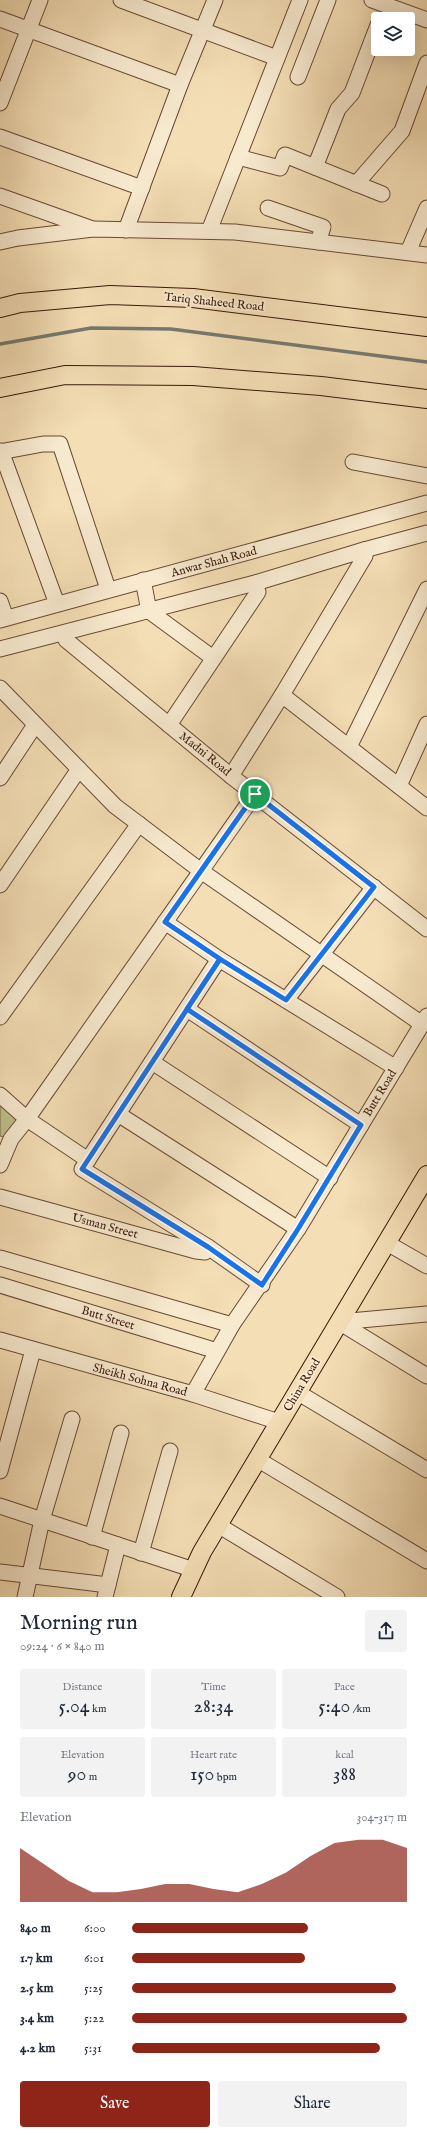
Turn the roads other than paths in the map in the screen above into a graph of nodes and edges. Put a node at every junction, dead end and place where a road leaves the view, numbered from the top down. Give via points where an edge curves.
1 (40, 0) edge
2 (121, 0) edge
3 (215, 0) edge
4 (300, 0) edge
5 (328, 0) edge
6 (156, 6) edge
7 (379, 8) edge
8 (0, 20) edge
9 (427, 20) edge
10 (203, 30) junction
11 (29, 31) junction
12 (371, 43) edge
13 (277, 58) junction
14 (427, 63) edge
15 (298, 77) dead end
16 (180, 85) junction
17 (0, 103) edge
18 (0, 137) edge
19 (238, 157) junction
20 (315, 167) junction
21 (356, 184) junction
22 (142, 188) junction
23 (382, 194) dead end
24 (0, 196) edge
25 (268, 208) dead end
26 (427, 208) edge
27 (93, 229) junction
28 (126, 230) junction
29 (209, 231) junction
30 (0, 242) edge
31 (318, 242) junction
32 (408, 252) junction
33 (427, 254) edge
34 (0, 308) edge
35 (427, 327) edge
36 (0, 388) edge
37 (427, 399) edge
38 (0, 451) edge
39 (353, 462) dead end
40 (427, 476) edge
41 (427, 503) edge
42 (427, 533) edge
43 (364, 550) junction
44 (143, 580) junction
45 (255, 583) junction
46 (108, 589) junction
47 (427, 589) edge
48 (0, 601) edge
49 (57, 604) junction
50 (148, 611) junction
51 (421, 616) edge
52 (3, 619) edge
53 (63, 633) junction
54 (0, 649) edge
55 (213, 658) junction
56 (0, 688) edge
57 (282, 695) junction
58 (427, 724) edge
59 (35, 725) junction
60 (169, 725) junction
61 (349, 747) junction
62 (2, 769) edge
63 (78, 769) junction
64 (231, 776) junction
65 (399, 786) junction
66 (255, 794) junction
67 (427, 808) edge
68 (139, 824) junction
69 (201, 871) junction
70 (0, 885) edge
71 (374, 887) junction
72 (165, 922) junction
73 (427, 929) edge
74 (322, 955) junction
75 (220, 959) junction
76 (286, 1000) junction
77 (187, 1009) junction
78 (0, 1017) edge
79 (425, 1020) edge
80 (152, 1062) junction
81 (396, 1068) junction
82 (0, 1095) edge
83 (118, 1114) junction
84 (27, 1119) junction
85 (361, 1125) junction
86 (5, 1138) edge
87 (88, 1160) junction
88 (0, 1165) edge
89 (427, 1175) edge
90 (330, 1178) junction
91 (0, 1197) edge
92 (298, 1229) junction
93 (386, 1243) junction
94 (208, 1247) junction
95 (0, 1258) edge
96 (427, 1266) edge
97 (0, 1285) edge
98 (262, 1285) junction
99 (427, 1314) edge
100 (339, 1322) junction
101 (232, 1325) junction
102 (0, 1340) edge
103 (33, 1350) junction
104 (217, 1351) junction
105 (427, 1376) edge
106 (297, 1392) junction
107 (193, 1394) junction
108 (72, 1419) dead end
109 (279, 1422) junction
110 (121, 1434) dead end
111 (170, 1450) dead end
112 (257, 1459) junction
113 (427, 1470) edge
114 (0, 1471) edge
115 (0, 1506) edge
116 (42, 1520) junction
117 (218, 1525) junction
118 (92, 1537) junction
119 (118, 1545) junction
120 (141, 1553) junction
121 (427, 1561) edge
122 (194, 1570) junction
123 (0, 1572) edge
124 (30, 1576) junction
125 (107, 1591) edge
126 (25, 1597) edge
127 (181, 1597) edge
128 (337, 1597) edge

1 - 11 street
2 - 6 street
3 - 10 street
4 - 13 street
5 - 15 street
6 - 10 street
7 - 9 street
8 - 11 street
10 - 13 street
10 - 16 street
11 - 16 street
11 - 17 street
12 - 20 street via 352,93 338,109
13 - 19 street
14 - 21 street via 402,131
16 - 22 street
18 - 22 street
19 - 20 street via 280,168 285,155
19 - 29 street
20 - 21 street
21 - 23 street
22 - 28 street
24 - 27 street
25 - 31 street via 324,227
26 - 32 street
27 - 28 street
27 - 30 street
28 - 29 street
29 - 31 street
31 - 32 street
32 - 33 street
34 - 35 main road, Tariq Shaheed Road via 20,303 110,295 186,298
36 - 37 main road via 66,375 193,376 321,386
38 - 46 street via 60,444
38 - 49 street
39 - 40 street
41 - 44 street, Anwar Shah Road
42 - 43 street
43 - 45 street
43 - 57 street via 365,556
44 - 46 street, Anwar Shah Road
44 - 50 street
45 - 50 street
45 - 55 street via 258,592
46 - 49 street, Anwar Shah Road
47 - 51 street
48 - 52 street
49 - 52 street, Anwar Shah Road
50 - 53 street
50 - 55 street
51 - 61 street
53 - 54 street
53 - 60 street, Madni Road via 66,640
55 - 60 street
56 - 59 street
57 - 61 street
57 - 64 street
58 - 65 street
59 - 62 street
59 - 63 street
60 - 64 street, Madni Road
61 - 65 street
63 - 68 street via 115,806
63 - 70 street
64 - 66 street, Madni Road
65 - 67 street
66 - 69 street
66 - 71 street, Madni Road
68 - 69 street
68 - 78 street
69 - 72 street
69 - 74 street
71 - 73 street, Madni Road
71 - 74 street
72 - 75 street
72 - 84 street
74 - 76 street
74 - 79 street
75 - 76 street
75 - 77 street
76 - 81 street
77 - 80 street
77 - 85 street
79 - 81 street, Butt Road
80 - 83 street
80 - 90 street
81 - 85 street, Butt Road
82 - 84 street
83 - 87 street
83 - 92 street
84 - 86 street
84 - 87 street
85 - 90 street, Butt Road
86 - 88 street
87 - 94 street via 82,1169
89 - 93 main road, China Road
90 - 92 street, Butt Road
91 - 94 street, Usman Street via 196,1251 205,1252
92 - 98 street, Butt Road
93 - 96 street
93 - 100 main road, China Road
94 - 98 street
95 - 101 street
97 - 104 street, Butt Street
98 - 101 street, Butt Road
99 - 100 street
100 - 105 street
100 - 106 main road, China Road
101 - 104 street, Butt Road
102 - 103 street, Sheikh Sohna Road
103 - 107 street, Sheikh Sohna Road
103 - 114 street
104 - 107 street, Butt Road
106 - 109 main road, China Road
106 - 113 street
107 - 109 street, Sheikh Sohna Road
108 - 116 street
109 - 112 main road, China Road
110 - 118 street
111 - 120 street
112 - 117 main road, China Road
112 - 121 street
115 - 116 street
116 - 118 street
116 - 124 street
117 - 122 main road, China Road
117 - 128 street
118 - 119 street
119 - 120 street
119 - 125 street
120 - 122 street
122 - 127 main road, China Road
123 - 124 street
124 - 125 street
124 - 126 street

